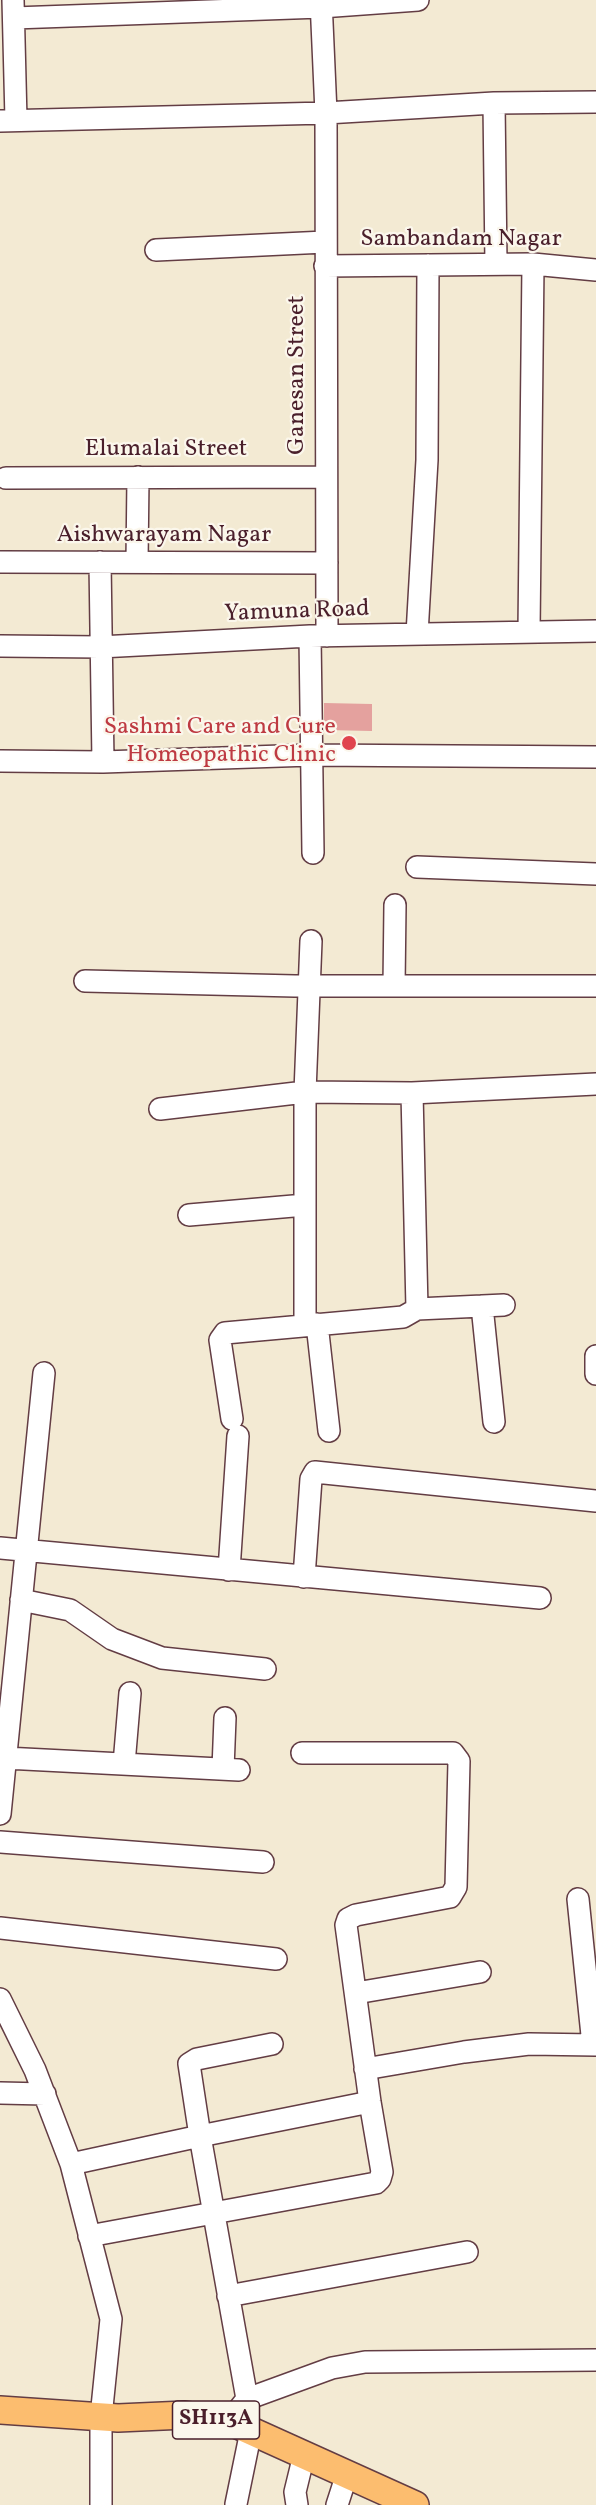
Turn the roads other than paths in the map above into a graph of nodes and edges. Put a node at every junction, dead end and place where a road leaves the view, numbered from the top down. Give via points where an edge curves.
1 (418, 0) edge
2 (321, 4) edge
3 (13, 9) edge
4 (596, 102) edge
5 (494, 103) junction
6 (326, 113) junction
7 (8, 121) edge
8 (325, 242) junction
9 (156, 250) dead end
10 (496, 264) junction
11 (533, 264) junction
12 (428, 265) junction
13 (325, 266) junction
14 (596, 270) edge
15 (138, 477) junction
16 (325, 477) junction
17 (6, 478) dead end
18 (0, 562) edge
19 (100, 562) junction
20 (137, 562) junction
21 (327, 563) junction
22 (530, 631) junction
23 (596, 631) edge
24 (417, 634) junction
25 (319, 636) junction
26 (0, 646) edge
27 (100, 647) junction
28 (311, 755) junction
29 (596, 757) edge
30 (0, 761) edge
31 (103, 762) junction
32 (313, 853) dead end
33 (417, 867) dead end
34 (596, 874) edge
35 (395, 905) dead end
36 (312, 941) dead end
37 (86, 981) dead end
38 (310, 986) junction
39 (394, 986) junction
40 (596, 986) edge
41 (596, 1084) edge
42 (304, 1092) junction
43 (412, 1094) junction
44 (160, 1109) dead end
45 (305, 1205) junction
46 (189, 1215) dead end
47 (504, 1305) dead end
48 (482, 1306) junction
49 (417, 1309) junction
50 (311, 1324) junction
51 (596, 1356) edge
52 (44, 1373) dead end
53 (596, 1374) edge
54 (494, 1422) dead end
55 (329, 1431) dead end
56 (596, 1501) edge
57 (0, 1548) edge
58 (26, 1551) junction
59 (229, 1570) junction
60 (304, 1577) junction
61 (540, 1599) dead end
62 (21, 1600) junction
63 (8, 1646) edge
64 (265, 1669) dead end
65 (130, 1693) dead end
66 (225, 1718) dead end
67 (302, 1753) dead end
68 (5, 1758) junction
69 (124, 1764) junction
70 (0, 1814) edge
71 (0, 1842) edge
72 (263, 1862) dead end
73 (578, 1899) dead end
74 (0, 1928) edge
75 (276, 1959) dead end
76 (480, 1972) dead end
77 (356, 1993) junction
78 (0, 1999) edge
79 (272, 2044) dead end
80 (595, 2045) edge
81 (365, 2069) junction
82 (0, 2093) edge
83 (45, 2094) junction
84 (370, 2102) junction
85 (200, 2136) junction
86 (71, 2164) junction
87 (213, 2214) junction
88 (89, 2236) junction
89 (467, 2252) dead end
90 (228, 2296) junction
91 (596, 2360) edge
92 (247, 2399) junction
93 (0, 2410) edge
94 (101, 2417) junction
95 (240, 2426) junction
96 (304, 2456) junction
97 (347, 2474) junction
98 (236, 2504) edge
99 (101, 2505) edge
100 (297, 2505) edge
101 (337, 2505) edge
102 (415, 2505) edge

1 - 2 street
2 - 3 street
2 - 6 street, Ganesan Street
3 - 7 street
4 - 5 street
5 - 6 street
5 - 10 street
6 - 7 street
6 - 8 street, Ganesan Street
8 - 9 street
8 - 13 street, Ganesan Street
10 - 11 street, Sambandam Nagar
10 - 12 street, Sambandam Nagar
11 - 14 street, Sambandam Nagar
11 - 22 street
12 - 13 street, Sambandam Nagar
12 - 24 street via 427,460
13 - 16 street, Ganesan Street
15 - 16 street, Elumalai Street
15 - 17 street, Elumalai Street
15 - 20 street
16 - 21 street, Ganesan Street
18 - 19 street, Aishwarayam Nagar
19 - 20 street, Aishwarayam Nagar
19 - 27 street
20 - 21 street, Aishwarayam Nagar
21 - 25 street, Ganesan Street
22 - 23 street, Yamuna Road
22 - 24 street, Yamuna Road
24 - 25 street, Yamuna Road
25 - 27 street, Yamuna Road
25 - 28 street, Ganesan Street
26 - 27 street, Yamuna Road
27 - 31 street
28 - 29 street
28 - 31 street
28 - 32 street, Ganesan Street
30 - 31 street
33 - 34 street
35 - 39 street
36 - 38 street
37 - 38 street
38 - 39 street
38 - 42 street
39 - 40 street
41 - 43 street
42 - 43 street
42 - 44 street
42 - 45 street
43 - 49 street
45 - 46 street
45 - 50 street
47 - 48 street
48 - 49 street
48 - 54 street
49 - 50 street via 404,1317
50 - 55 street
50 - 59 street via 232,1331 220,1340 235,1428
51 - 53 street
52 - 58 street
56 - 60 street via 315,1472 311,1479
57 - 58 street
58 - 59 street
58 - 62 street
59 - 60 street
60 - 61 street
62 - 63 street
62 - 64 street via 70,1610 112,1639 162,1658
63 - 68 street
65 - 69 street
66 - 69 street via 231,1770
67 - 77 street via 453,1753 459,1761 454,1894 348,1918
68 - 69 street
68 - 70 street
71 - 72 street
73 - 80 street
74 - 75 street
76 - 77 street
77 - 81 street
78 - 83 street
79 - 85 street via 189,2064
80 - 81 street via 529,2044
81 - 84 street
82 - 83 street
83 - 86 street
84 - 85 street
84 - 87 street via 382,2172 376,2183
85 - 86 street
85 - 87 street
86 - 88 street
87 - 88 street
87 - 90 street
88 - 94 street via 111,2319
89 - 90 street
90 - 92 street
91 - 92 street via 365,2362 332,2368
92 - 95 street
93 - 94 main road, SH113A
94 - 95 main road, SH113A via 185,2415
94 - 99 street
95 - 96 main road, SH113A
95 - 98 street
96 - 97 main road, SH113A
96 - 100 street via 295,2492
97 - 101 street
97 - 102 main road, SH113A

